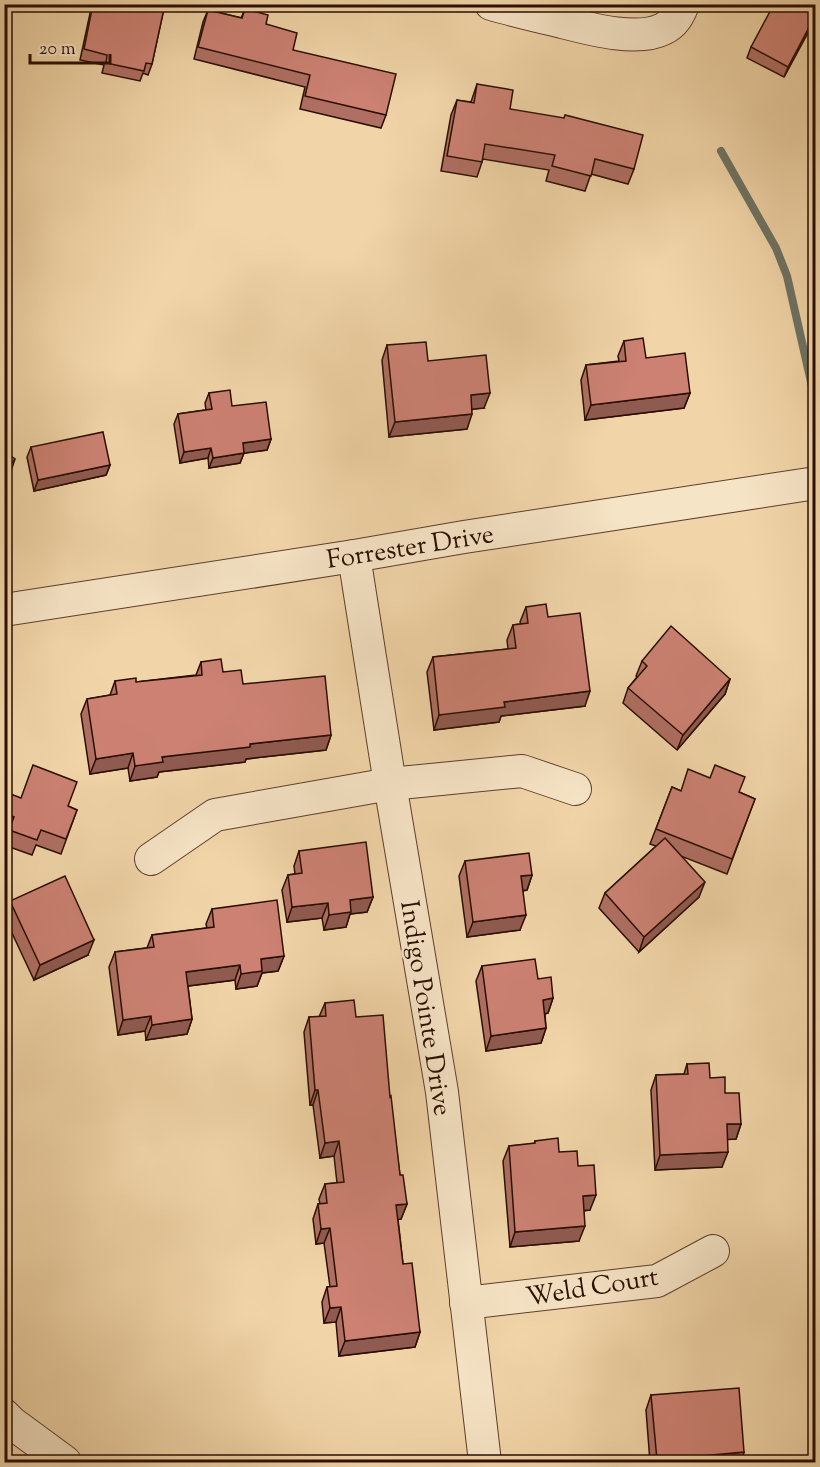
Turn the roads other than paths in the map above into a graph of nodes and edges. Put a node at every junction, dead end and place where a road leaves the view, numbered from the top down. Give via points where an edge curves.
1 (491, 4) edge
2 (683, 4) edge
3 (816, 483) edge
4 (354, 556) junction
5 (4, 610) edge
6 (390, 784) junction
7 (575, 789) dead end
8 (151, 859) dead end
9 (713, 1251) dead end
10 (466, 1303) junction
11 (4, 1415) edge
12 (65, 1462) edge
13 (484, 1462) edge

1 - 2 street via 628,34 662,30 672,23
3 - 4 street, Forrester Drive
4 - 5 street, Forrester Drive
4 - 6 street, Indigo Pointe Drive
6 - 7 street via 522,771
6 - 8 street via 215,815
6 - 10 street, Indigo Pointe Drive via 442,1092
9 - 10 street, Weld Court via 657,1281
10 - 13 street, Indigo Pointe Drive
11 - 12 street

